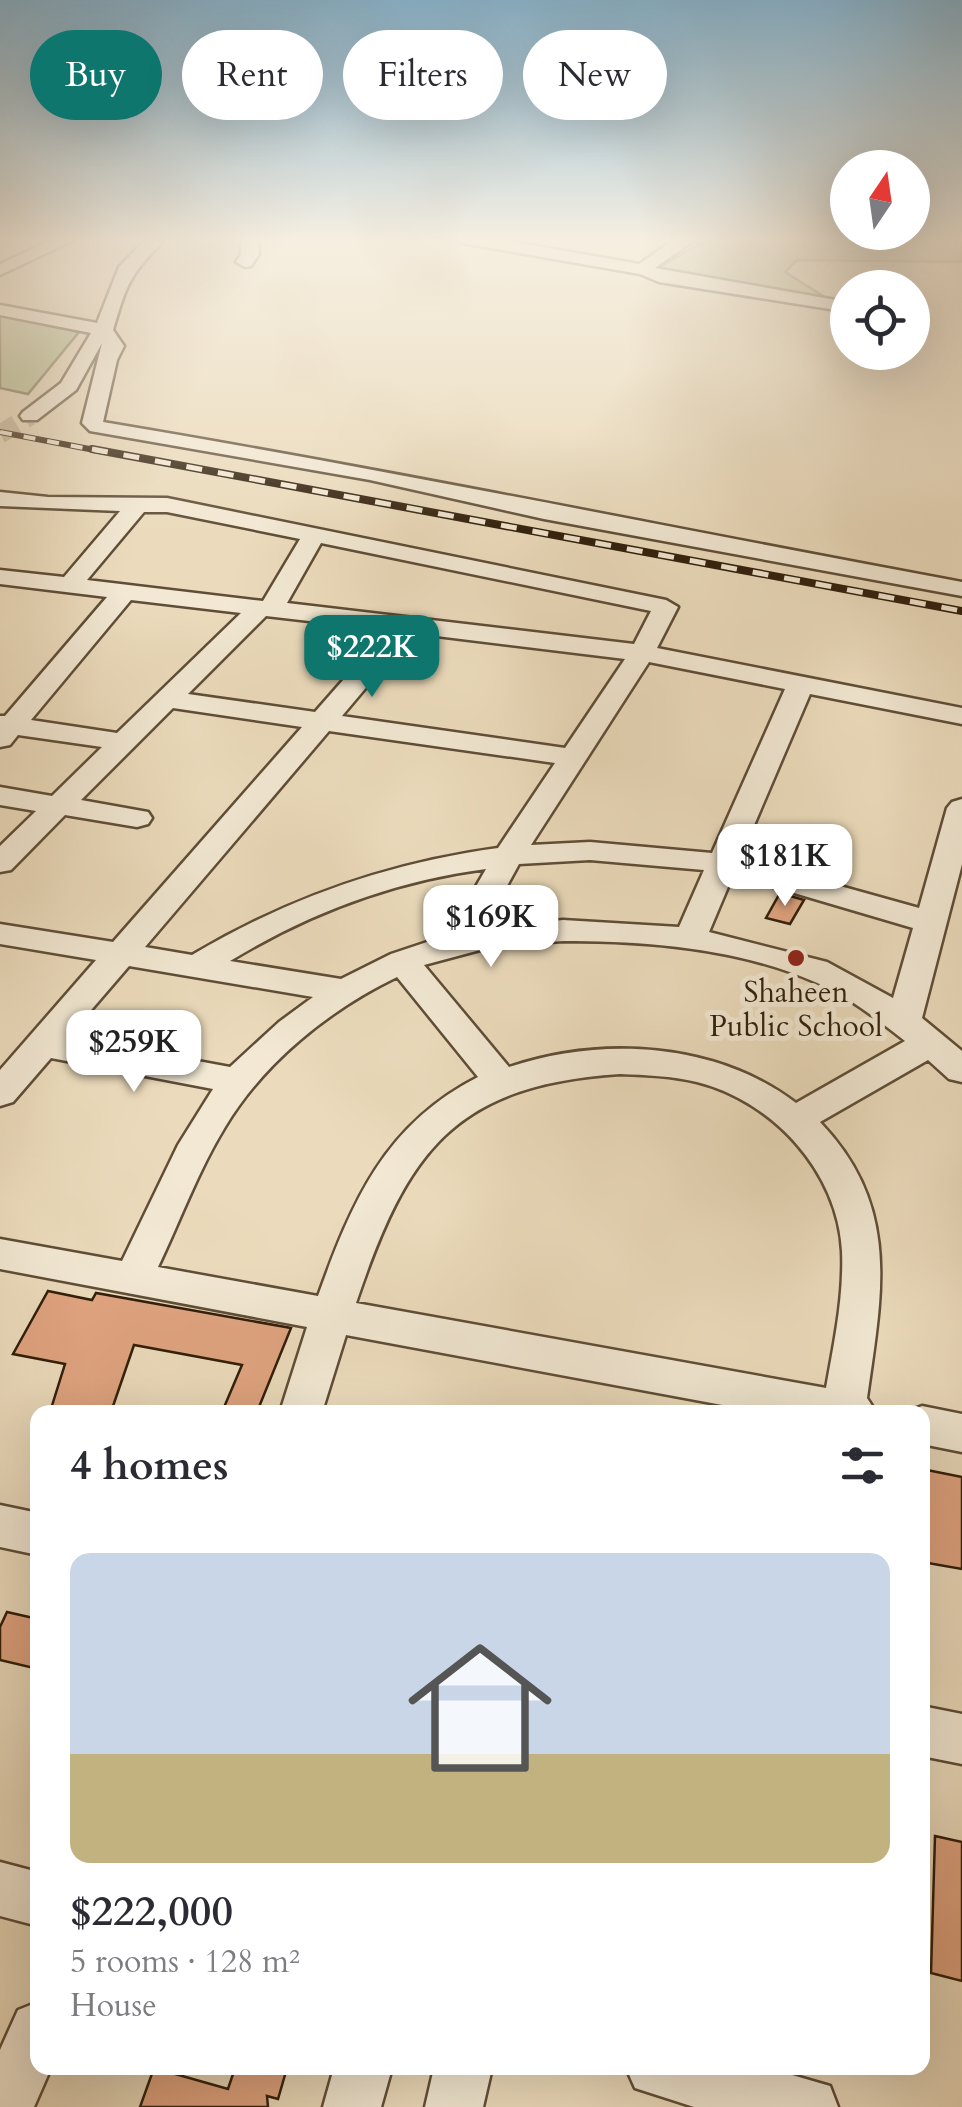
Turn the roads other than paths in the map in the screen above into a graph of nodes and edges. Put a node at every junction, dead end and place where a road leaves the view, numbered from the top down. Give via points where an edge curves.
1 (98, 336) edge
2 (108, 336) edge
3 (30, 416) tunnel mouth
4 (0, 499) edge
5 (139, 502) junction
6 (314, 535) junction
7 (0, 577) edge
8 (70, 585) junction
9 (962, 589) edge
10 (125, 592) junction
11 (265, 608) junction
12 (406, 625) junction
13 (642, 652) junction
14 (801, 683) junction
15 (166, 698) junction
16 (962, 716) edge
17 (320, 722) junction
18 (4, 730) edge
19 (122, 742) junction
20 (570, 757) junction
21 (0, 796) edge
22 (59, 806) junction
23 (962, 808) edge
24 (137, 818) dead end
25 (510, 854) junction
26 (0, 863) edge
27 (722, 864) junction
28 (931, 923) junction
29 (0, 934) edge
30 (690, 938) junction
31 (460, 942) junction
32 (120, 954) junction
33 (404, 963) junction
34 (198, 966) junction
35 (346, 990) junction
36 (917, 1031) junction
37 (42, 1044) junction
38 (962, 1070) edge
39 (239, 1081) junction
40 (502, 1081) junction
41 (0, 1093) edge
42 (793, 1121) junction
43 (0, 1254) edge
44 (133, 1278) junction
45 (333, 1316) junction
46 (303, 1405) edge
47 (810, 1405) edge
48 (848, 1405) edge
49 (930, 1427) edge
50 (962, 1433) edge
51 (0, 1526) edge
52 (30, 1532) edge
53 (930, 1733) edge
54 (962, 1740) edge
55 (0, 1889) edge
56 (30, 1897) edge
57 (30, 2049) edge
58 (361, 2075) edge
59 (461, 2075) edge
60 (681, 2075) edge
61 (798, 2106) edge
62 (5, 2107) edge
63 (352, 2107) edge
64 (454, 2107) edge

1 - 3 street via 76,377
2 - 9 street via 114,346 95,402 97,428
4 - 5 street
5 - 6 street
5 - 8 street
6 - 11 street
6 - 13 street via 664,606
7 - 8 street
8 - 10 street
10 - 11 street
10 - 18 street
11 - 12 street
11 - 15 street
12 - 13 street
12 - 17 street
13 - 14 street
13 - 20 street
14 - 16 street
14 - 27 street
15 - 17 street
15 - 19 street
17 - 20 street
17 - 32 street
18 - 19 street
19 - 22 street
20 - 25 street
21 - 22 street
22 - 24 street
22 - 26 street
23 - 28 street
25 - 27 street via 609,853
25 - 31 street
25 - 34 street via 355,888 264,926
27 - 28 street via 831,889
27 - 30 street
28 - 36 street
29 - 32 street
30 - 31 street via 556,932
30 - 36 street via 839,980
31 - 33 street
32 - 34 street
32 - 37 street
33 - 35 street
33 - 40 street
34 - 35 street
35 - 39 street
36 - 38 street
36 - 42 street
37 - 39 street
37 - 41 street
39 - 44 street via 196,1150
40 - 42 street via 585,1064 661,1064 738,1084
40 - 45 street via 427,1128 397,1166
42 - 48 street via 823,1150 850,1194 861,1243
43 - 44 street
44 - 45 street
45 - 46 street
45 - 47 street
49 - 50 street
51 - 52 street
53 - 54 street
55 - 56 street
57 - 62 street
58 - 63 street
59 - 64 street
60 - 61 street

